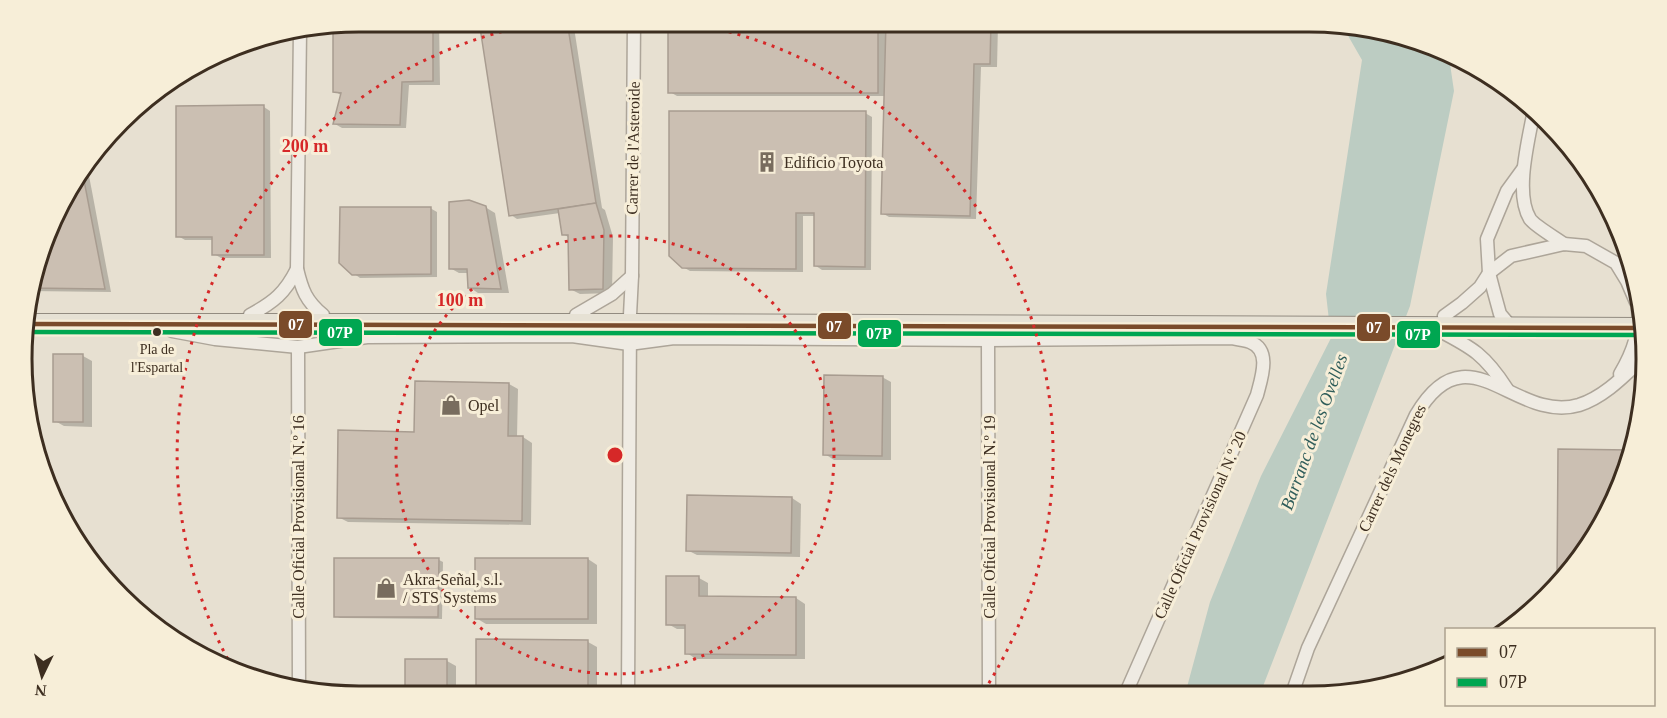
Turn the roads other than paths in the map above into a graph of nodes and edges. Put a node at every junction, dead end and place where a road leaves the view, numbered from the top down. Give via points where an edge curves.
1 (634, 32) edge
2 (300, 37) edge
3 (1532, 120) edge
4 (1524, 169) junction
5 (1564, 244) junction
6 (1616, 263) junction
7 (1622, 267) edge
8 (297, 269) junction
9 (1489, 273) junction
10 (632, 276) junction
11 (1625, 277) edge
12 (35, 313) edge
13 (250, 315) junction
14 (323, 315) junction
15 (576, 315) junction
16 (1633, 317) edge
17 (630, 320) junction
18 (1436, 320) junction
19 (1506, 321) junction
20 (132, 323) junction
21 (33, 324) edge
22 (1635, 337) edge
23 (988, 340) junction
24 (629, 344) junction
25 (298, 347) junction
26 (1636, 365) edge
27 (1613, 385) junction
28 (1506, 389) junction
29 (299, 681) edge
30 (628, 686) edge
31 (989, 686) edge
32 (1129, 686) edge
33 (1295, 686) edge

1 - 10 street, Carrer de l'Asteroide
2 - 8 street
3 - 4 street
4 - 5 street via 1523,194 1530,220
4 - 9 street via 1507,191 1487,239
5 - 6 street via 1586,246
5 - 9 street via 1511,256
6 - 7 street
6 - 11 street
8 - 13 street via 280,296
8 - 14 street via 309,304
9 - 18 street via 1480,287
9 - 19 street
10 - 15 street via 612,294
10 - 17 street, Carrer de l'Asteroide
12 - 13 main road
13 - 14 main road
14 - 15 main road
15 - 17 main road
16 - 19 main road
17 - 18 main road
17 - 20 main road
17 - 24 street, Carrer de l'Asteroide
18 - 19 main road
18 - 28 street via 1492,366
20 - 21 main road
20 - 25 street via 216,339
22 - 27 street via 1631,356
23 - 24 street via 674,338
23 - 31 street, Calle Oficial Provisional N.º 19
23 - 32 street, Calle Oficial Provisional N.º 20 via 1231,338 1252,342 1262,353 1265,366 1257,395
24 - 25 street via 572,336 367,337
24 - 30 street, Carrer de l'Asteroide
25 - 29 street, Calle Oficial Provisional N.º 16
26 - 27 street, Carrer dels Monegres
27 - 28 street, Carrer dels Monegres via 1579,405 1560,407 1539,405
28 - 33 street, Carrer dels Monegres via 1475,377 1458,377 1426,398 1308,648

